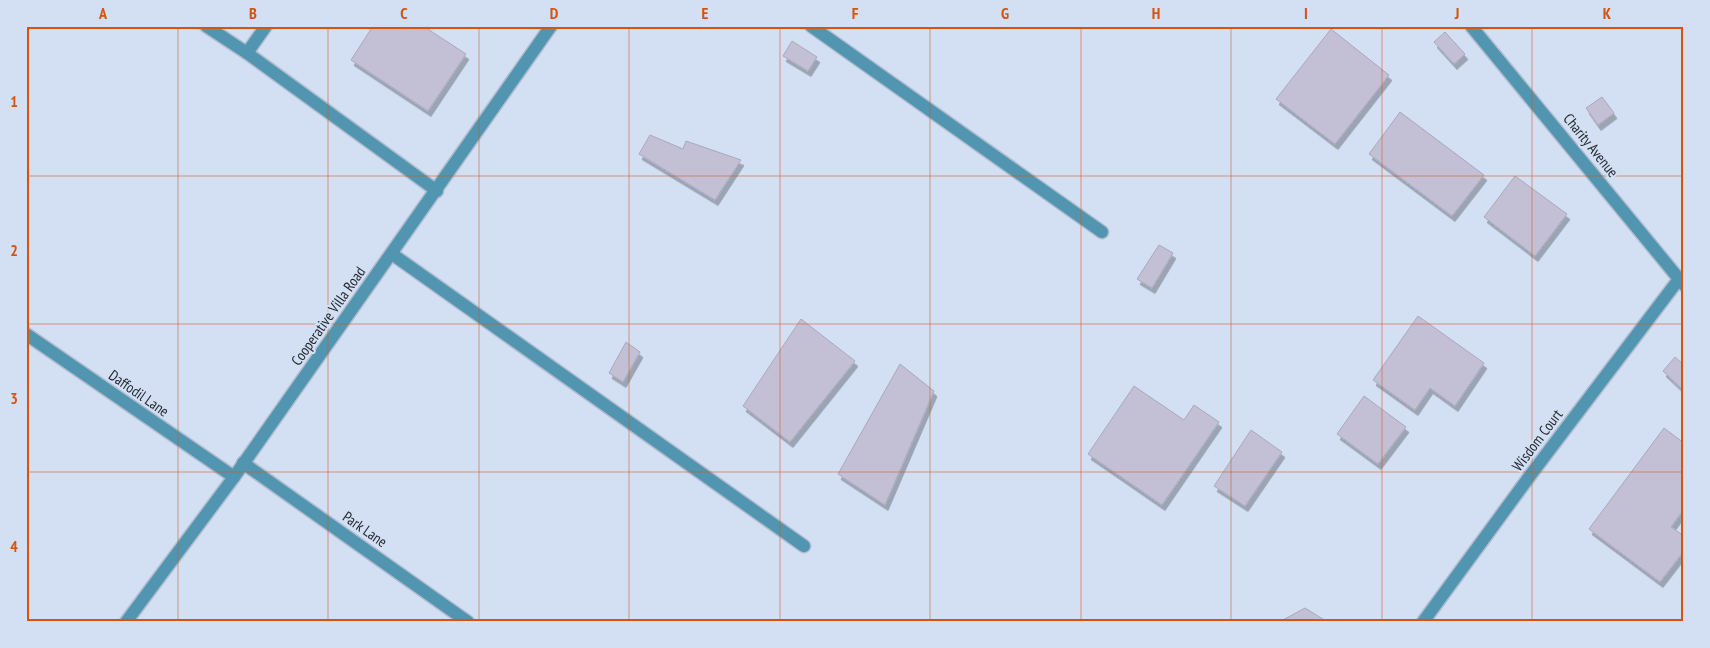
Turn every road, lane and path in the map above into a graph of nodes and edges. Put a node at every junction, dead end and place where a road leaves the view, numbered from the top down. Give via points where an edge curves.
1 (206, 26) edge
2 (266, 26) edge
3 (551, 26) edge
4 (811, 26) edge
5 (1471, 26) edge
6 (247, 53) junction
7 (437, 191) junction
8 (1102, 232) dead end
9 (392, 254) junction
10 (1681, 282) edge
11 (26, 334) edge
12 (243, 462) junction
13 (234, 478) junction
14 (804, 546) dead end
15 (126, 622) edge
16 (468, 622) edge
17 (1423, 622) edge

1 - 6 street
2 - 6 street
3 - 7 street, Cooperative Villa Road
4 - 8 street
5 - 10 street, Charity Avenue
6 - 7 street
7 - 9 street, Cooperative Villa Road
9 - 12 street, Cooperative Villa Road
9 - 14 street
10 - 17 street, Wisdom Court via 1532,473
11 - 13 street, Daffodil Lane
12 - 13 street, Cooperative Villa Road
12 - 16 street, Park Lane
13 - 15 street, Cooperative Villa Road

